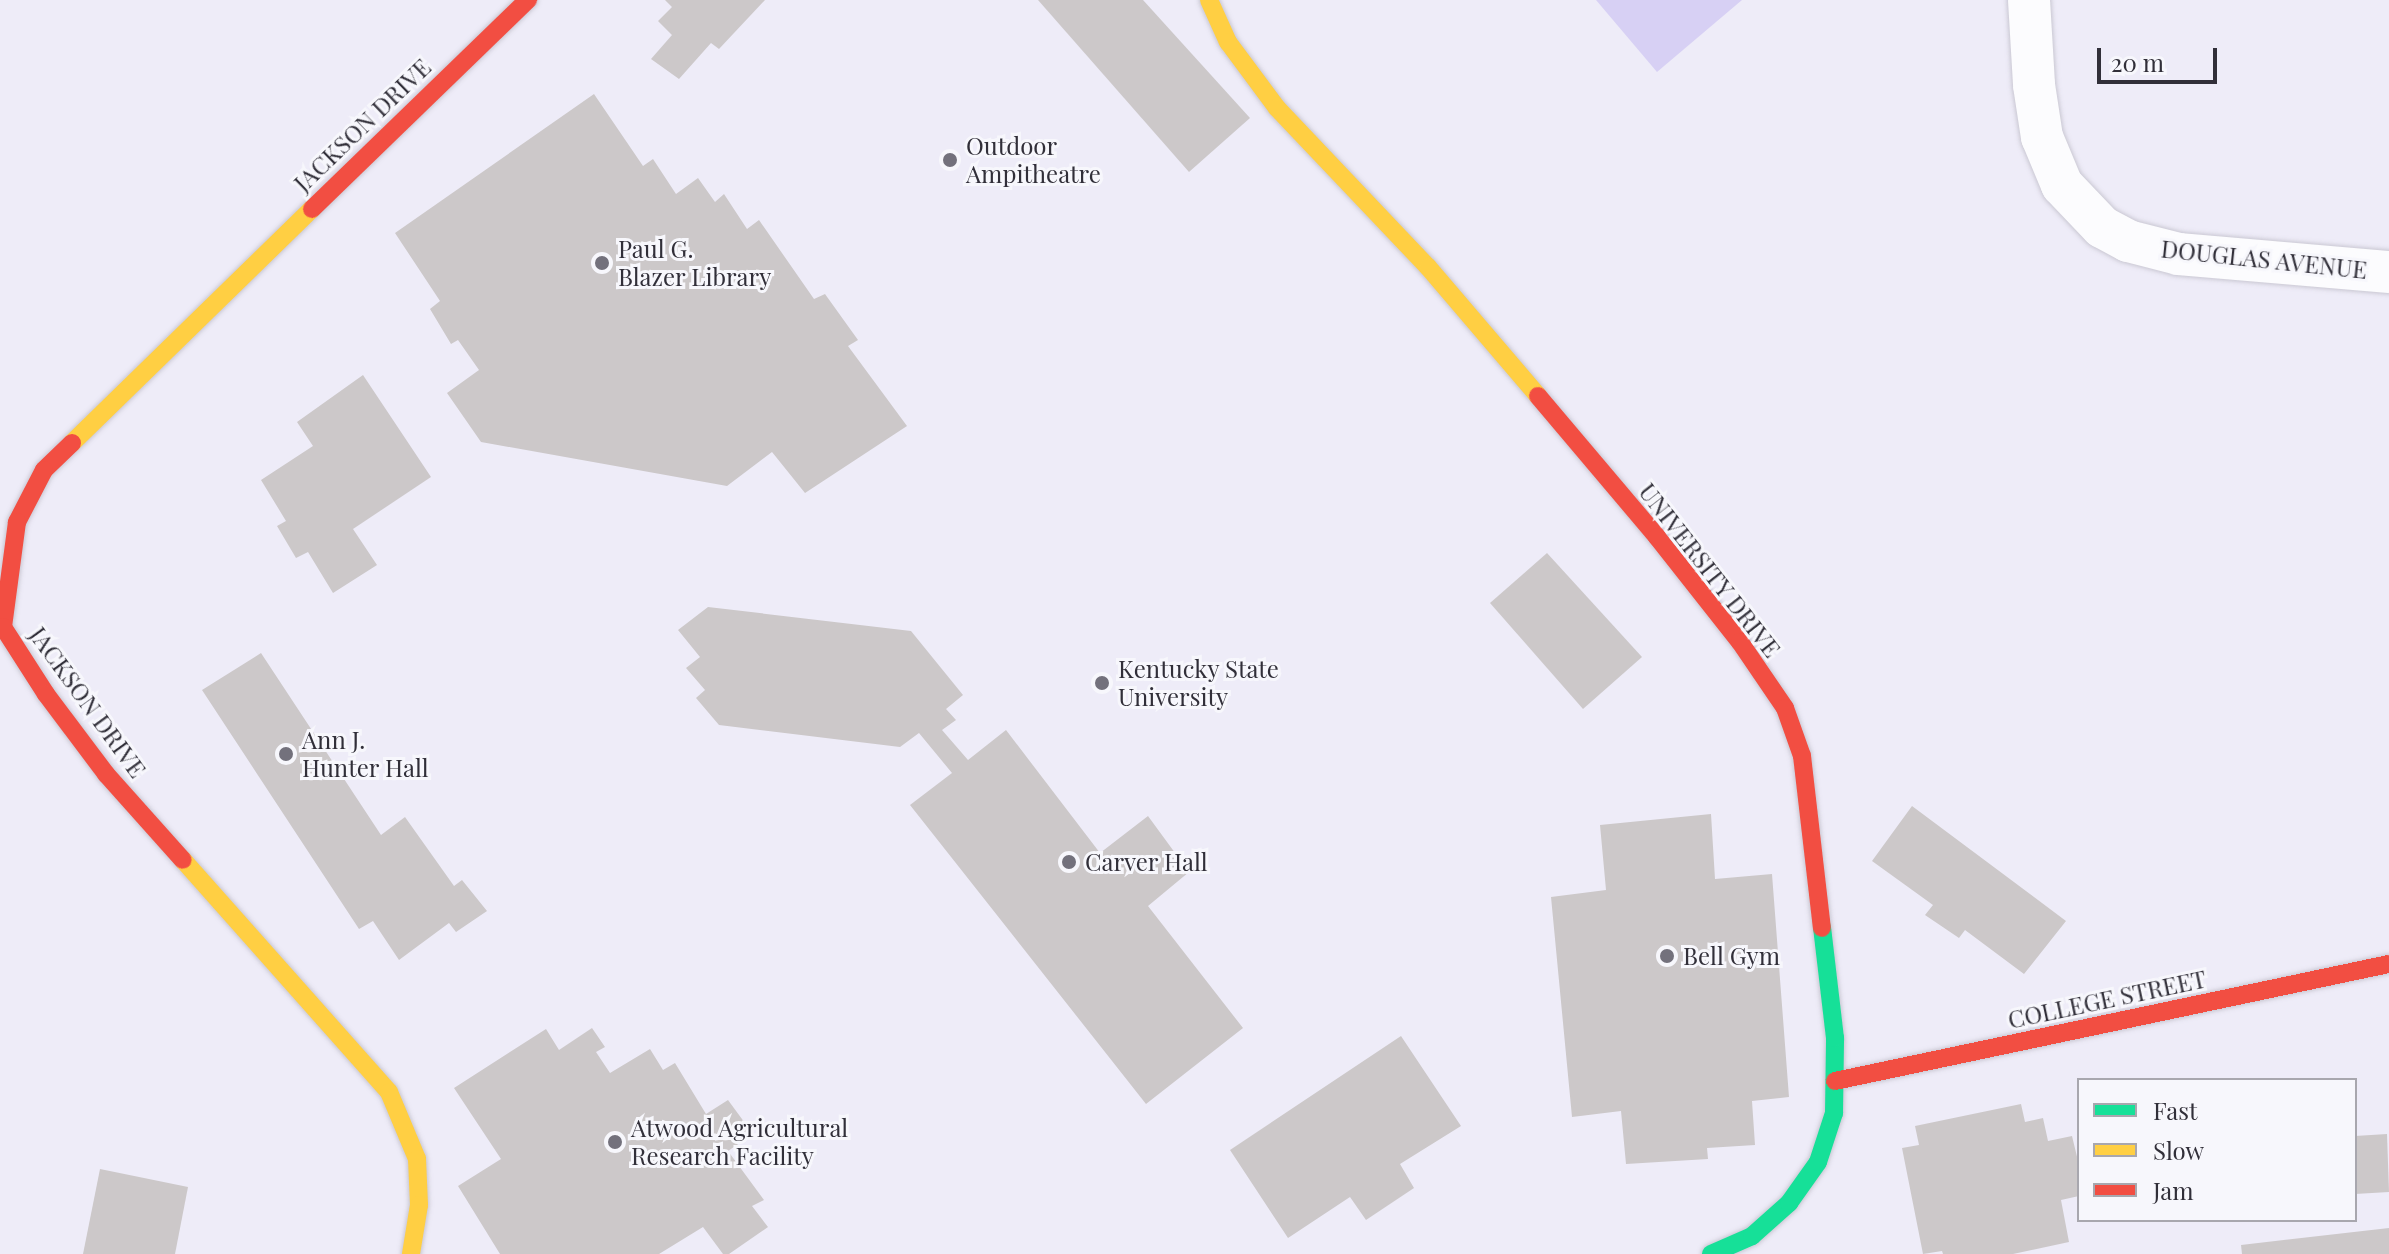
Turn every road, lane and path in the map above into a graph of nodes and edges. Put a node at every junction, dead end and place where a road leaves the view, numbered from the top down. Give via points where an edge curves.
1 (528, 0) edge
2 (1209, 0) edge
3 (2029, 0) edge
4 (2389, 272) edge
5 (2389, 964) edge
6 (1835, 1081) junction
7 (411, 1254) edge
8 (1711, 1254) edge

1 - 7 street, JACKSON DRIVE via 44,470 17,522 3,627 106,774 389,1092 417,1159 419,1205
2 - 6 street, UNIVERSITY DRIVE via 1228,42 1277,108 1428,267 1657,537 1785,708 1802,756 1835,1038
3 - 4 street, DOUGLAS AVENUE via 2042,137 2062,185 2102,227 2128,241 2179,254
5 - 6 street, COLLEGE STREET
6 - 8 street, UNIVERSITY DRIVE via 1834,1113 1818,1162 1789,1203 1752,1236

